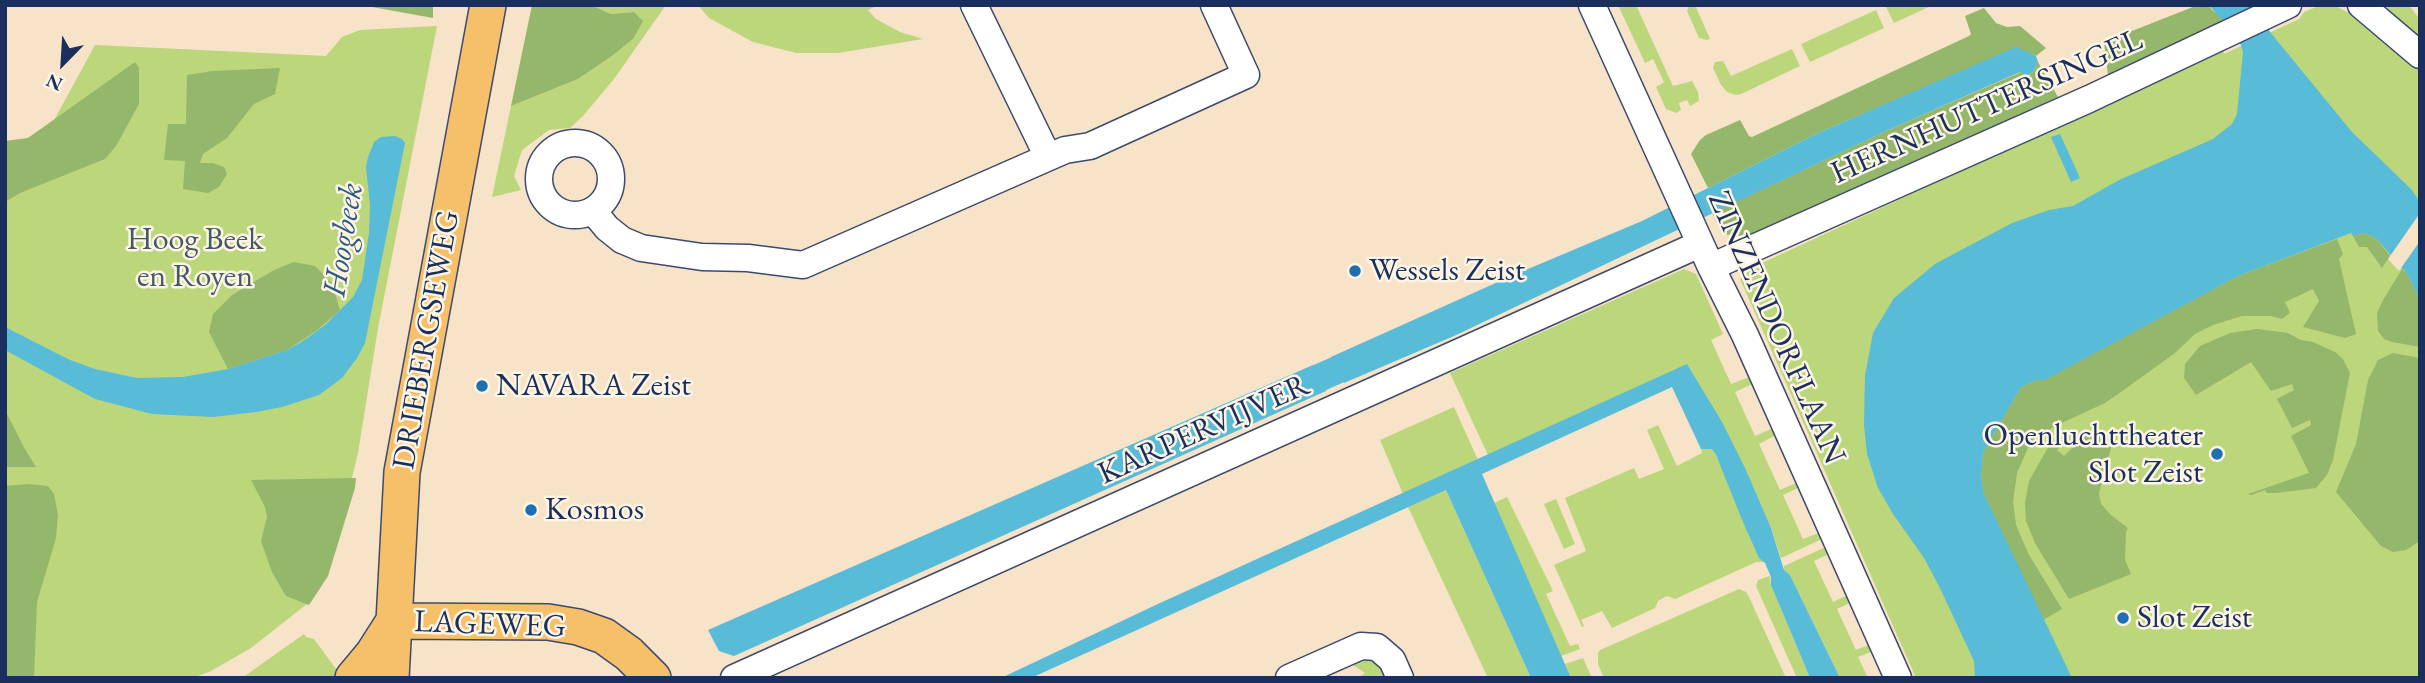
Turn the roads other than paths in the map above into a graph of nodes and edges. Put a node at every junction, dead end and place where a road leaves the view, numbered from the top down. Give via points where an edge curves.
1 (488, 5) edge
2 (974, 5) edge
3 (1214, 5) edge
4 (1592, 5) edge
5 (2361, 5) edge
6 (2278, 10) edge
7 (2420, 55) edge
8 (1048, 158) junction
9 (593, 211) dead end
10 (1702, 248) junction
11 (394, 621) junction
12 (353, 678) edge
13 (391, 678) edge
14 (653, 678) edge
15 (734, 678) edge
16 (1289, 678) edge
17 (1400, 678) edge
18 (1898, 678) edge

1 - 11 main road, DRIEBERGSEWEG via 402,472
2 - 8 street
3 - 8 street via 1246,75 1090,145
4 - 10 street, ZINZENDORFLAAN
5 - 7 street
6 - 10 street, HERNHUTTERSINGEL via 2232,33
8 - 9 street via 803,265 641,248 622,240
10 - 15 street, KARPERVIJVER
10 - 18 street, ZINZENDORFLAAN
11 - 12 main road
11 - 13 main road, DRIEBERGSEWEG
11 - 14 main road, LAGEWEG via 548,622 578,627 604,636
16 - 17 street via 1361,646 1377,647 1392,660

